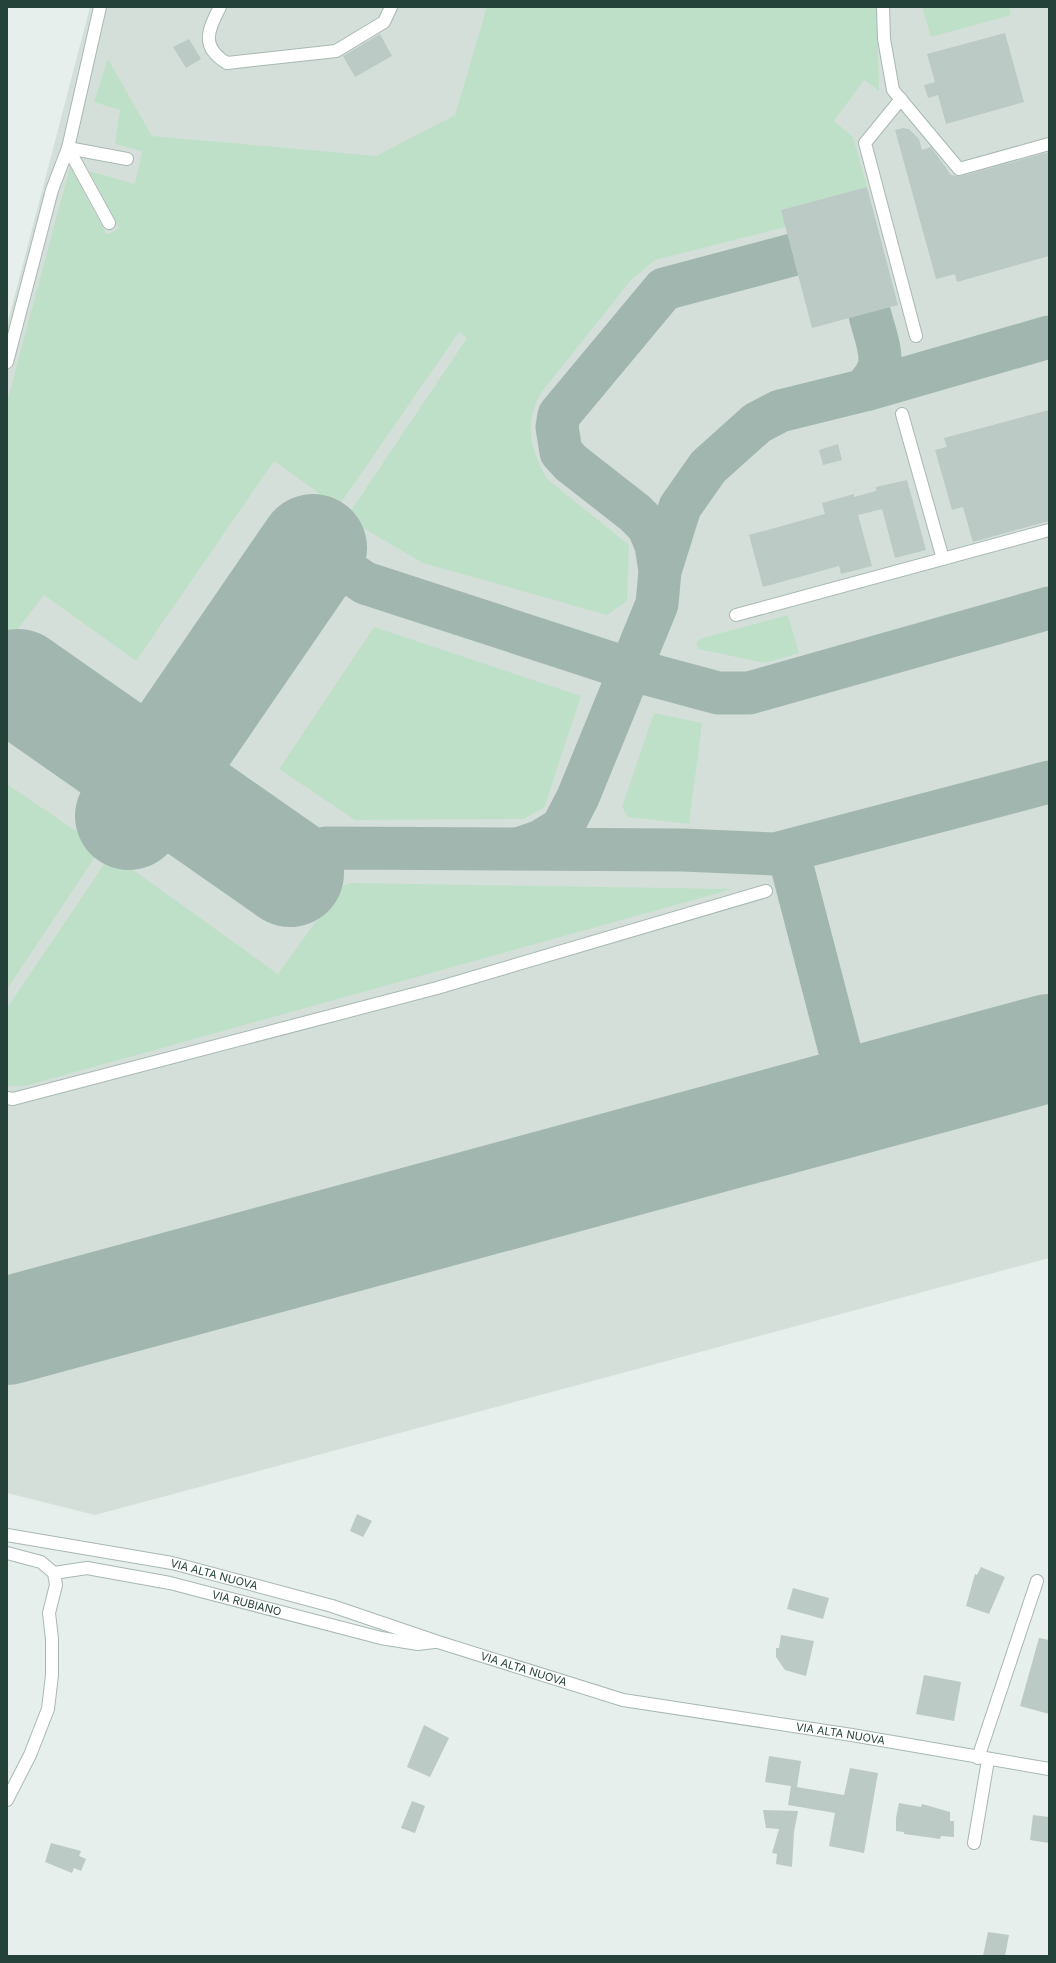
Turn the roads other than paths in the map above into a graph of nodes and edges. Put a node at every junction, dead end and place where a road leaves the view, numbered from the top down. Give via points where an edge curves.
1 (100, 7) edge
2 (220, 7) edge
3 (391, 7) edge
4 (883, 7) edge
5 (901, 99) junction
6 (1049, 144) edge
7 (68, 148) junction
8 (127, 159) dead end
9 (109, 223) dead end
10 (916, 336) dead end
11 (7, 362) edge
12 (902, 414) dead end
13 (1049, 530) edge
14 (943, 559) junction
15 (736, 615) dead end
16 (766, 892) dead end
17 (7, 1098) edge
18 (7, 1535) edge
19 (7, 1552) edge
20 (54, 1573) junction
21 (1036, 1580) dead end
22 (438, 1642) junction
23 (983, 1759) junction
24 (1049, 1769) edge
25 (7, 1800) edge
26 (974, 1843) dead end

1 - 7 street
2 - 3 street via 208,33 217,57 227,63 336,51 384,22
4 - 5 street via 884,39 893,90
5 - 6 street via 959,170
5 - 10 street via 865,143
7 - 8 street
7 - 9 street
7 - 11 street via 52,190
12 - 14 street
13 - 14 street
14 - 15 street
16 - 17 street via 437,988
18 - 22 street, VIA ALTA NUOVA via 172,1563 332,1606
19 - 20 street via 41,1562
20 - 22 street, VIA RUBIANO via 87,1568 170,1583 381,1638 418,1644
20 - 25 street via 56,1585 49,1613 52,1675 48,1709 30,1755
21 - 23 street
22 - 23 street, VIA ALTA NUOVA via 623,1700 852,1735
23 - 24 street, VIA ALTA NUOVA
23 - 26 street

